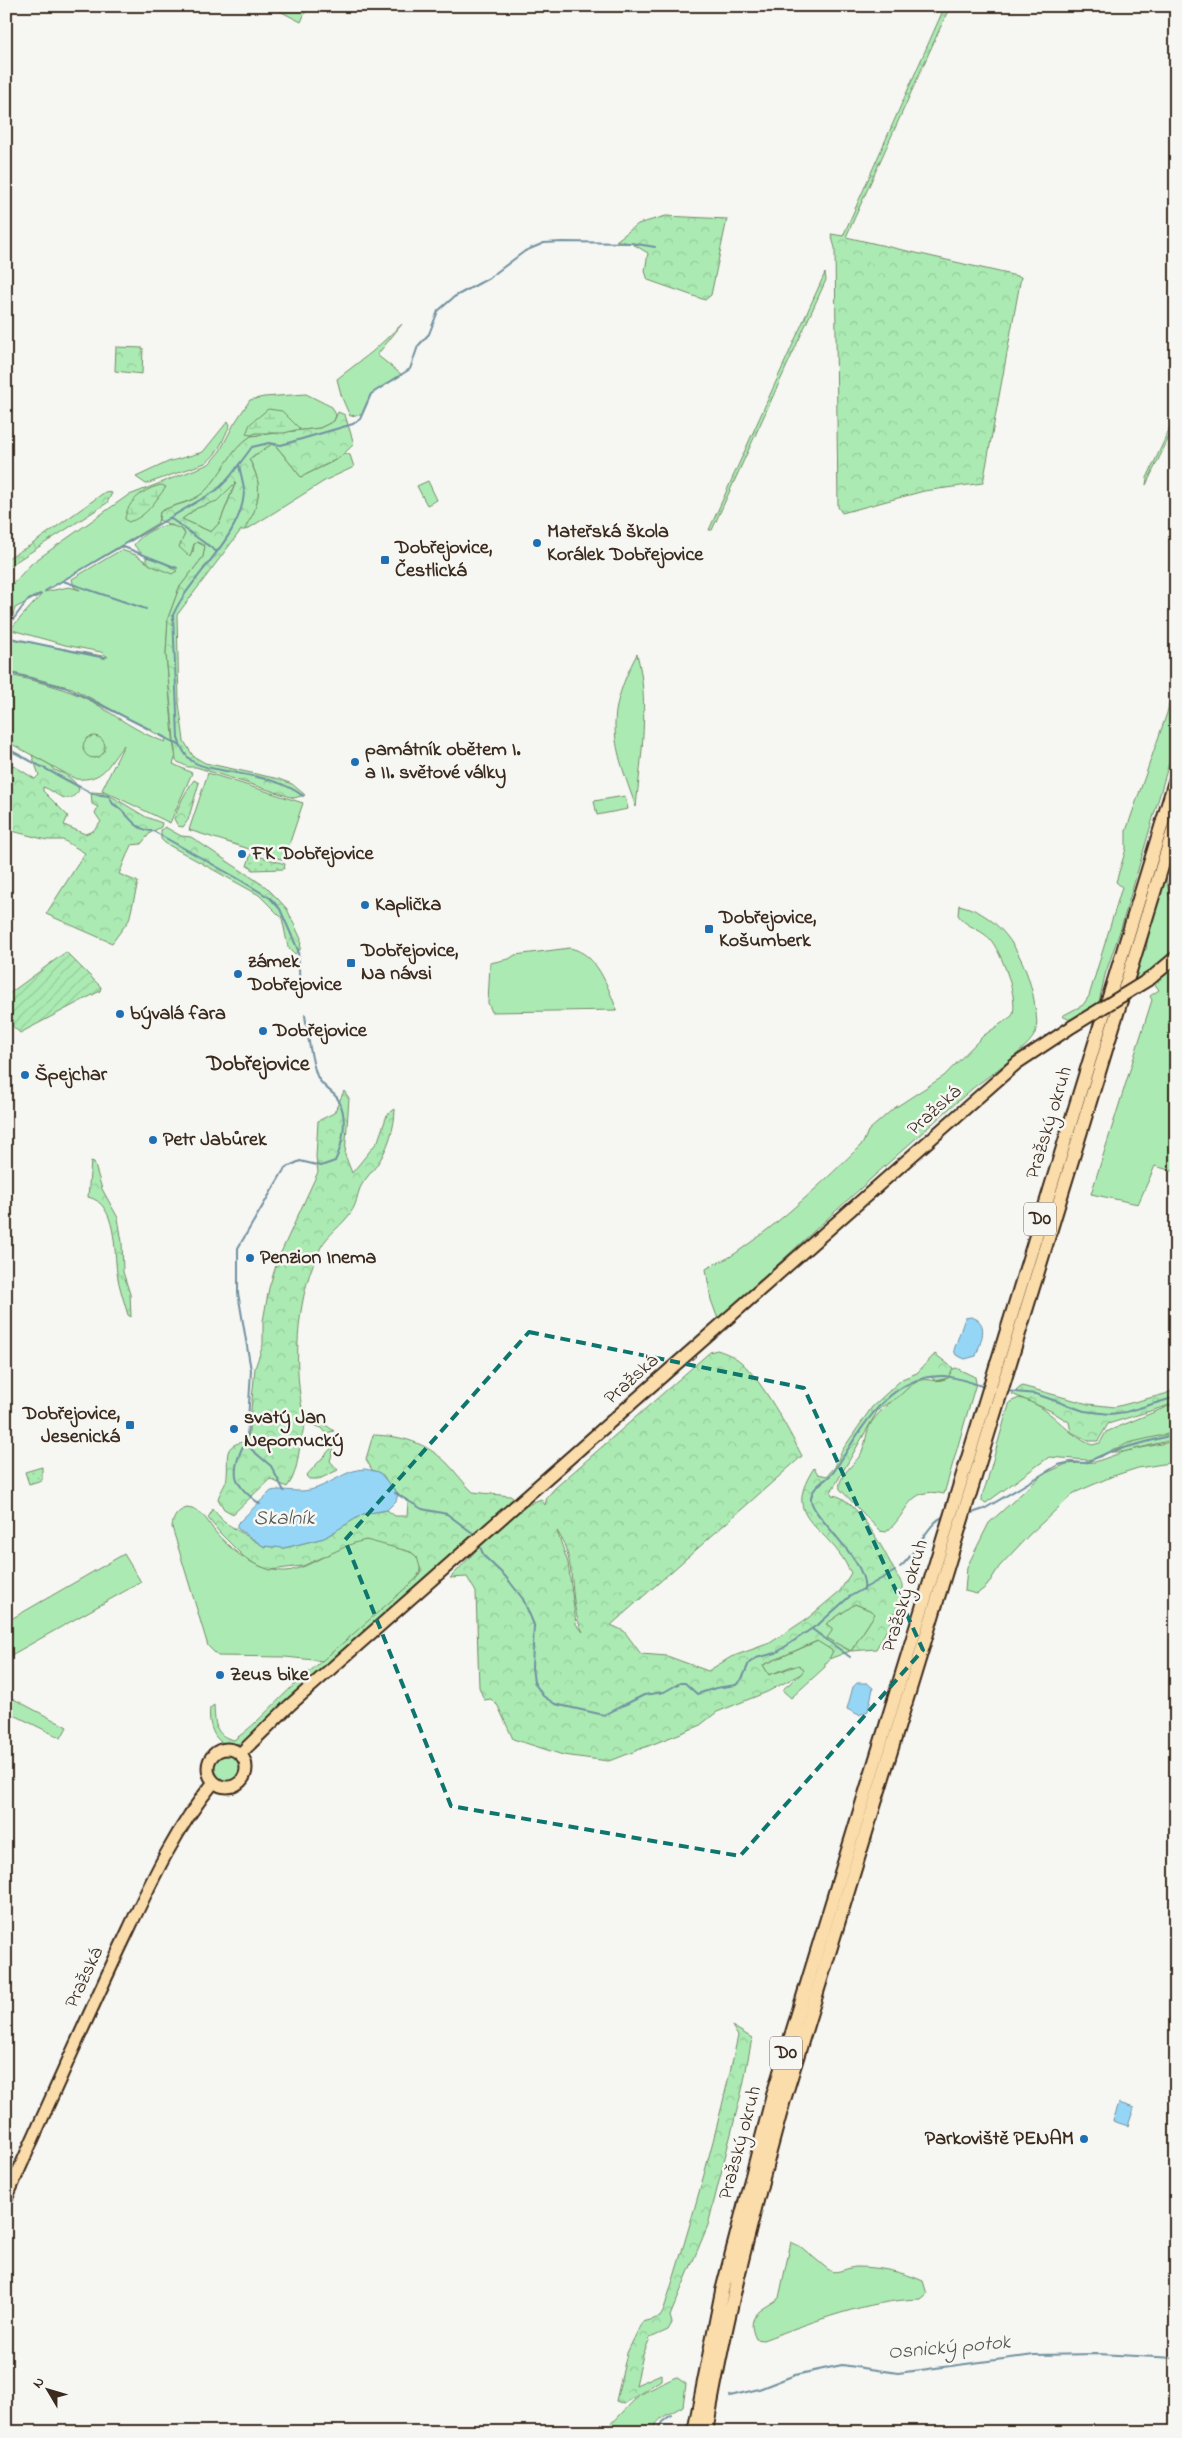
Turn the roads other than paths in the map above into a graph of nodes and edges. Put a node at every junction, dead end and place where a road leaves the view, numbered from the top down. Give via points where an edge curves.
1 (1176, 778) edge
2 (1176, 821) edge
3 (1176, 957) edge
4 (998, 1378) junction
5 (931, 1599) junction
6 (240, 1754) junction
7 (214, 1782) junction
8 (6, 2199) edge
9 (707, 2426) edge
10 (695, 2428) edge

1 - 4 highway, Pražský okruh / D0
2 - 4 highway, Pražský okruh / D0
3 - 6 main road, Pražská, bridge via 1151,978 1053,1038 996,1082 290,1705
4 - 5 highway, Pražský okruh / D0
5 - 9 highway, Pražský okruh / D0 via 758,2192
5 - 10 highway, Pražský okruh / D0 via 773,2095 740,2216
6 - 7 main road via 225,1749 213,1755 208,1770
6 - 7 main road via 246,1766 241,1781 229,1787
7 - 8 main road, Pražská via 182,1829 141,1904

